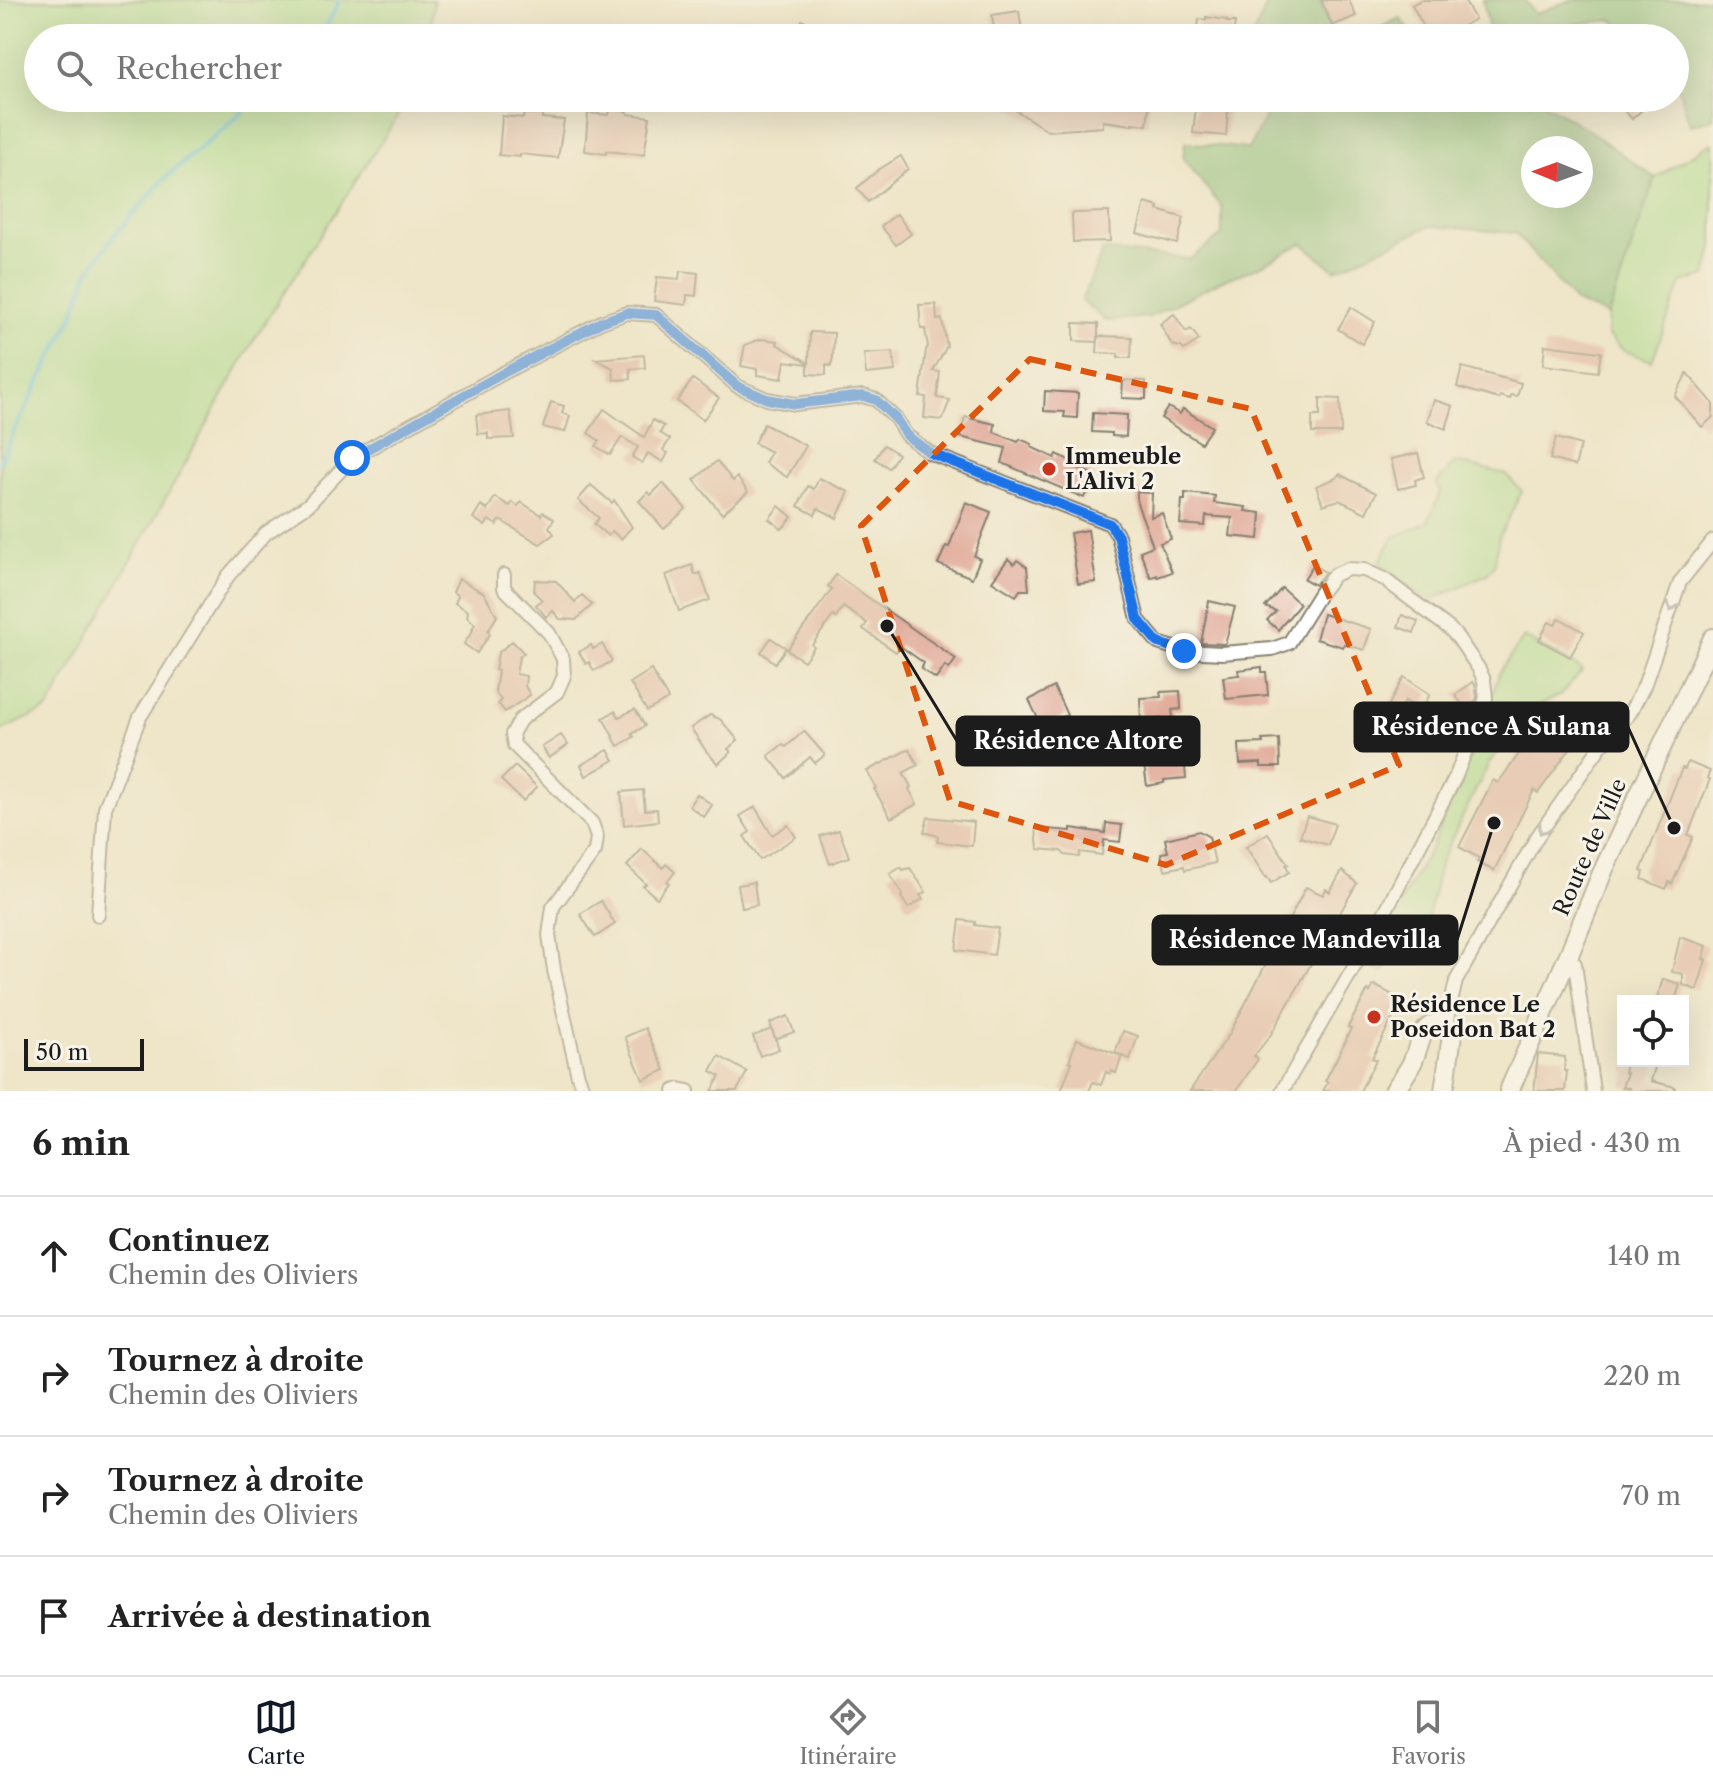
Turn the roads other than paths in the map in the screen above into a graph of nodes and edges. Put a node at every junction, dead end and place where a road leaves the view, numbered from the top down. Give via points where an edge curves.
1 (1713, 541) edge
2 (504, 575) dead end
3 (1713, 638) edge
4 (98, 915) dead end
5 (1568, 957) junction
6 (1446, 1024) junction
7 (1512, 1084) edge
8 (584, 1091) edge
9 (674, 1091) edge
10 (688, 1091) edge
11 (1282, 1091) edge
12 (1394, 1091) edge
13 (1444, 1091) edge
14 (1593, 1091) edge

1 -> 6 street via 1680,582 1630,713 1537,837 1456,981
2 - 8 street via 504,588 549,633 563,659 564,676 557,692 520,720 512,734 514,745 592,823 597,837 595,851 553,907 549,935
3 - 5 street, Route de Ville
4 - 11 street via 105,808 140,717 228,576 266,533 308,505 352,458 494,378 601,322 627,313 656,315 737,386 795,404 863,396 876,400 930,453 1110,524 1118,536 1138,619 1158,643 1222,653 1289,643 1334,575 1348,569 1384,579 1458,638 1479,669 1486,698 1456,776 1375,931
5 - 7 street, Route de Ville
5 - 14 street via 1575,964
6 - 12 street via 1430,1025 1422,1034
6 - 13 street via 1452,1035
9 - 10 street

